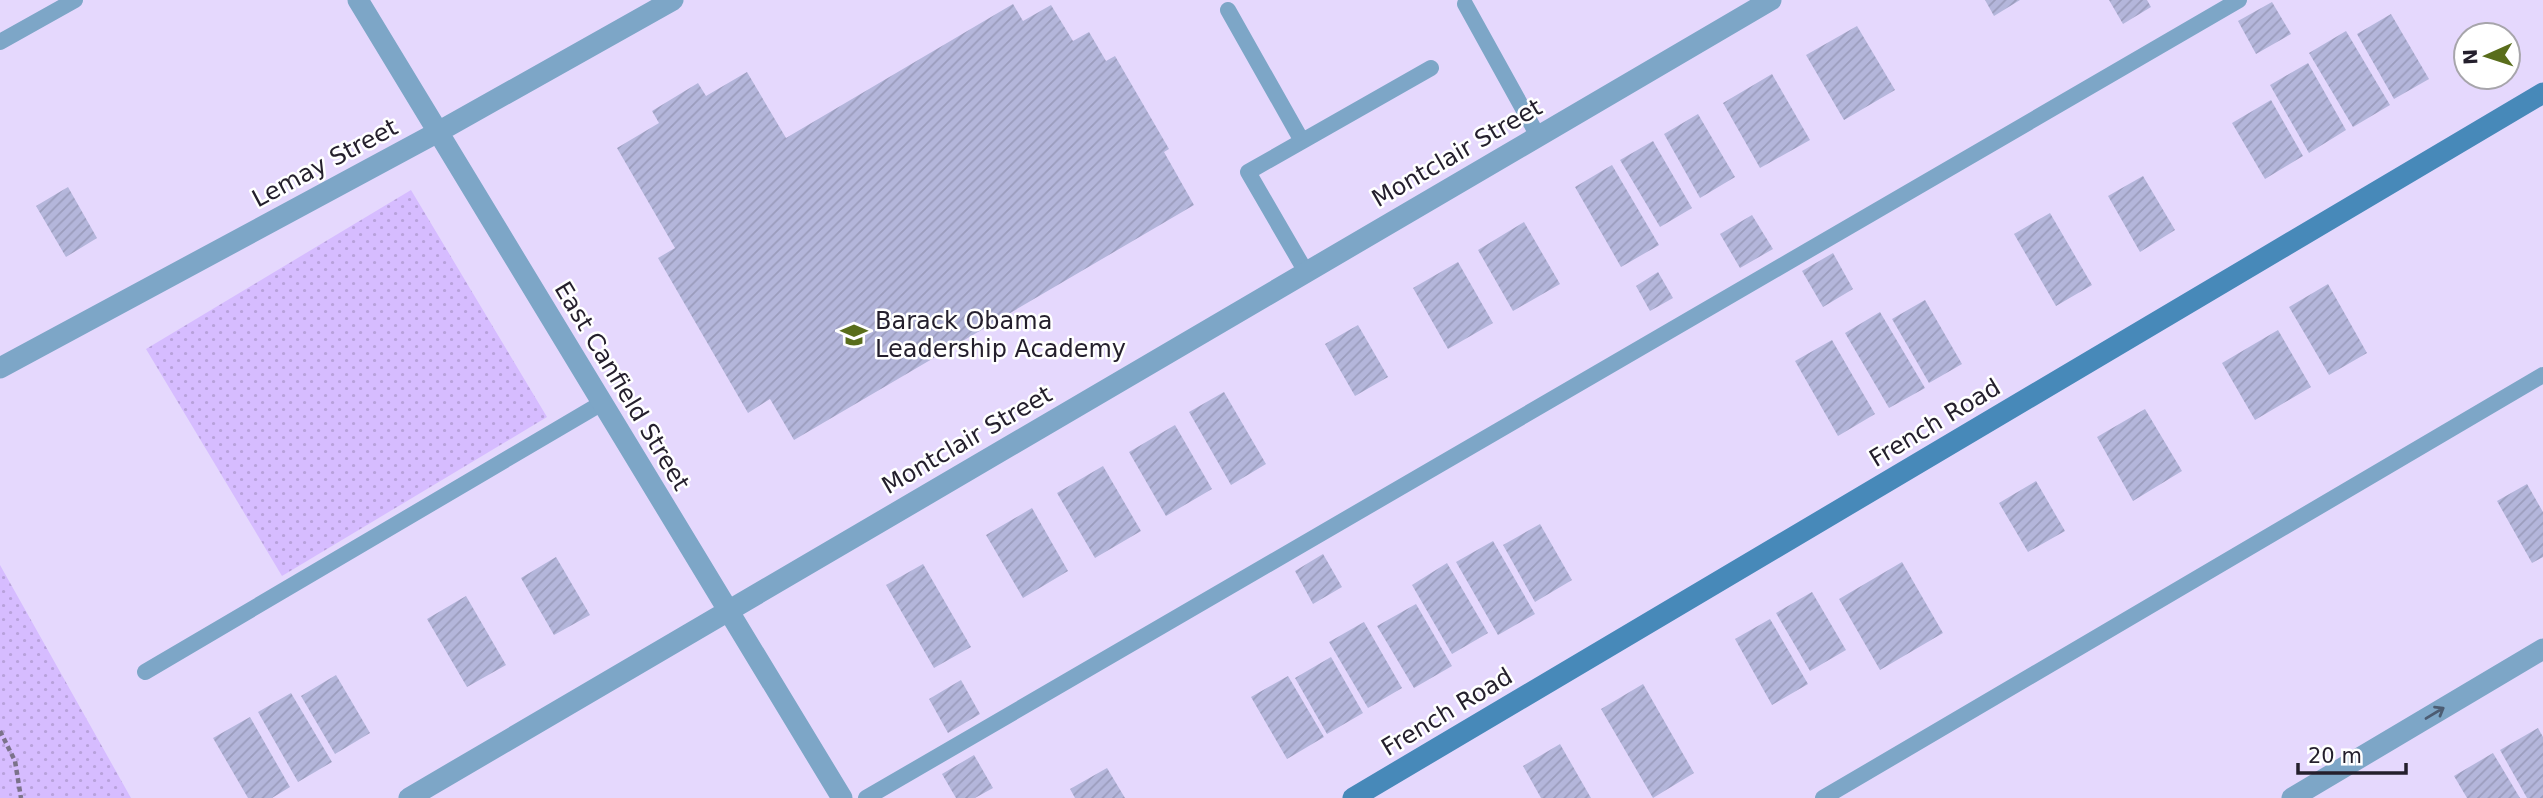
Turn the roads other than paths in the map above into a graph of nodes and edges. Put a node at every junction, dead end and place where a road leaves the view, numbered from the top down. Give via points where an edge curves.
1 (75, 0) edge
2 (358, 0) edge
3 (673, 0) edge
4 (1771, 0) edge
5 (2239, 0) edge
6 (1465, 4) dead end
7 (1228, 10) dead end
8 (0, 41) edge
9 (1430, 68) dead end
10 (2543, 93) edge
11 (438, 132) junction
12 (1538, 136) junction
13 (1302, 141) junction
14 (1306, 272) junction
15 (0, 368) edge
16 (2543, 375) edge
17 (602, 403) junction
18 (727, 611) junction
19 (2543, 649) edge
20 (145, 671) dead end
21 (409, 798) edge
22 (842, 798) edge
23 (866, 798) edge
24 (1353, 798) edge
25 (1824, 798) edge
26 (2292, 798) edge

1 - 8 lane
2 - 11 street, East Canfield Street
3 - 11 street, Lemay Street
4 - 12 street, Montclair Street
5 - 23 lane
6 - 12 lane
7 - 13 lane
9 - 13 lane
10 - 24 street, French Road
11 - 15 street, Lemay Street
11 - 17 street, East Canfield Street
12 - 14 street, Montclair Street
13 - 14 lane via 1248,172
14 - 18 street, Montclair Street
16 - 25 lane
17 - 18 street, East Canfield Street
17 - 20 lane
18 - 21 street, Montclair Street
18 - 22 street, East Canfield Street
26 -> 19 street

